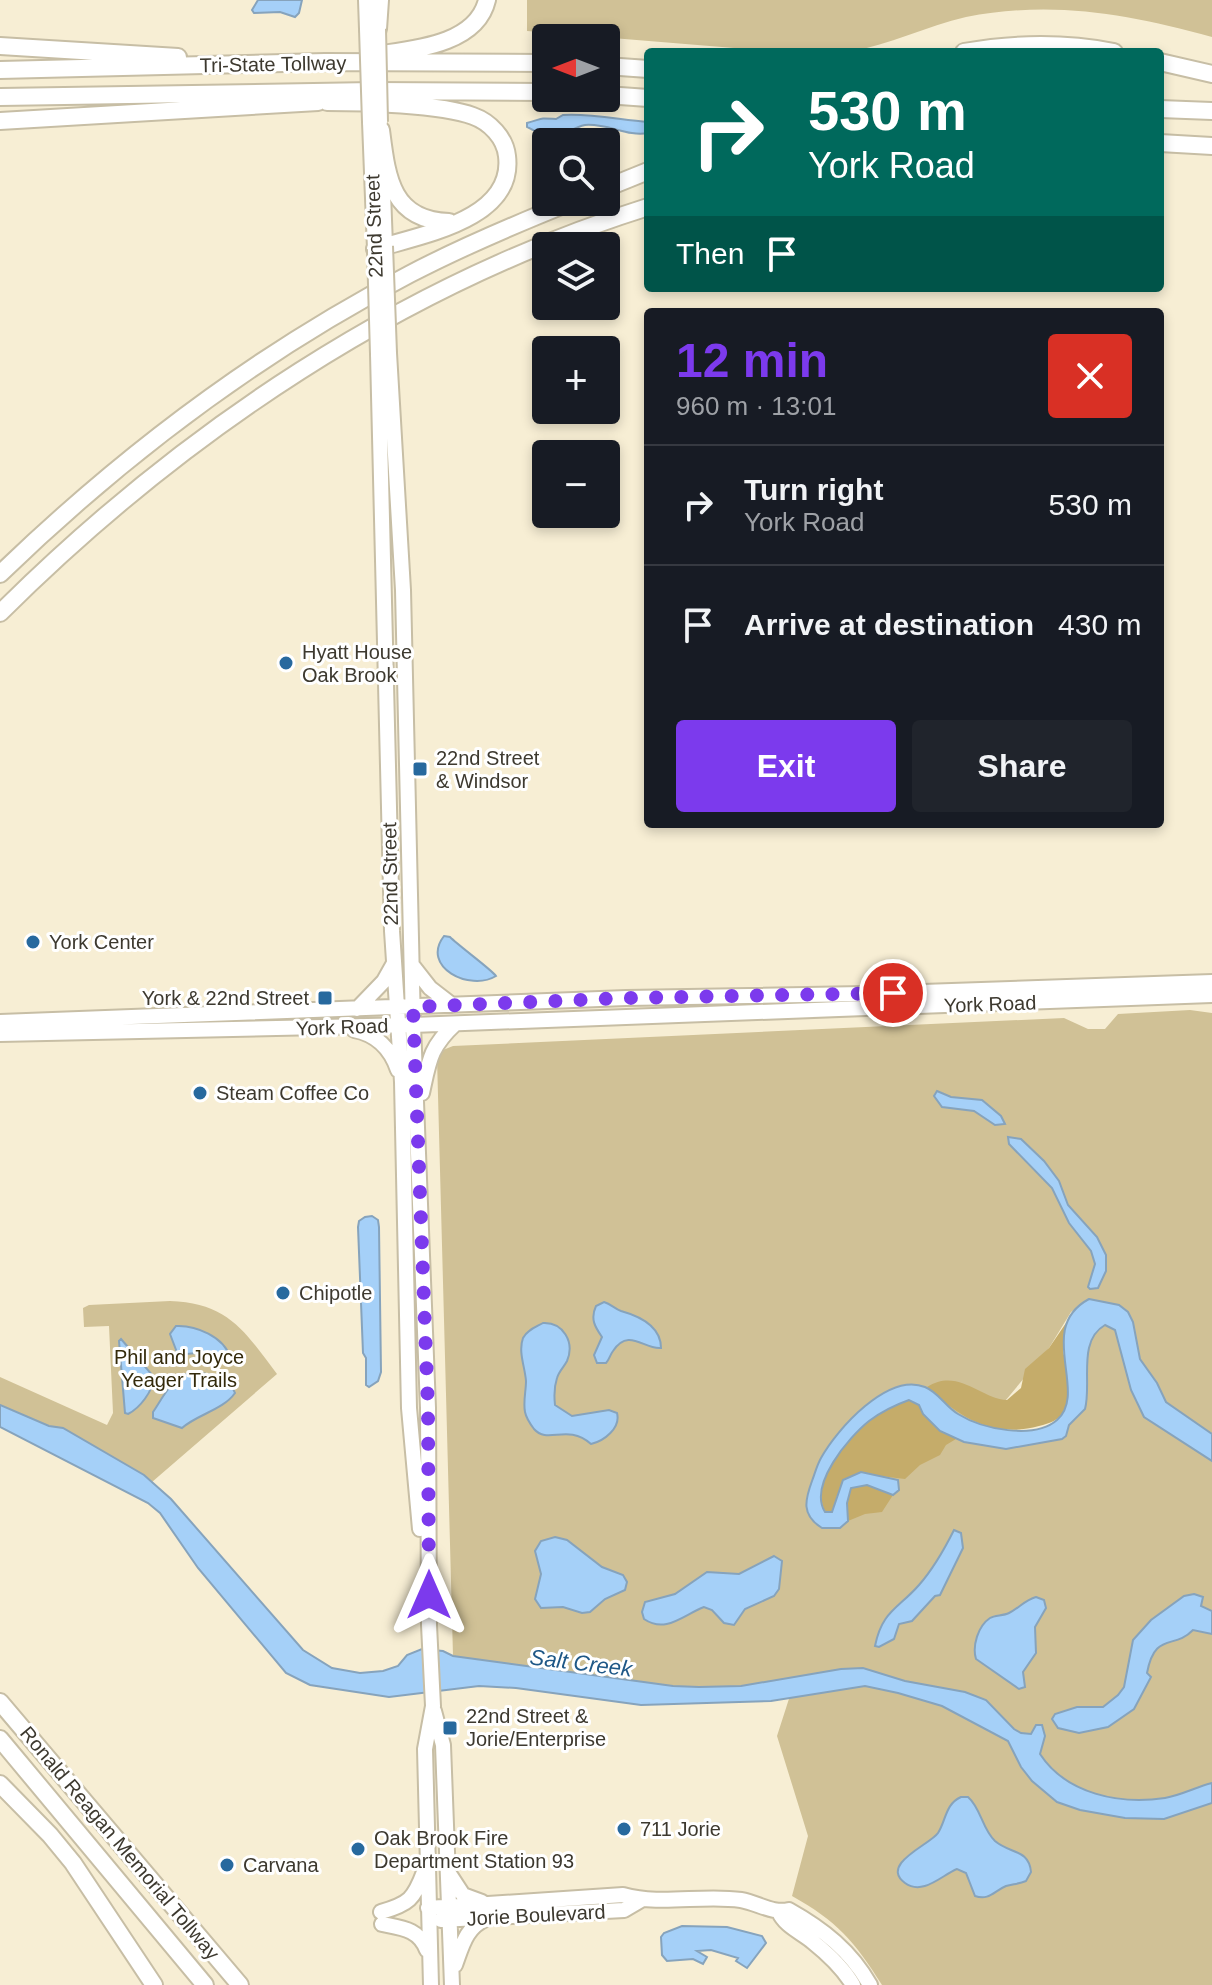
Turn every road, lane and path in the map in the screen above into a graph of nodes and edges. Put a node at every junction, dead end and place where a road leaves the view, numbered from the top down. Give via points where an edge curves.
1 (366, 0) edge
2 (378, 0) edge
3 (487, 0) edge
4 (372, 29) junction
5 (0, 46) edge
6 (996, 48) edge
7 (1089, 48) edge
8 (325, 62) junction
9 (264, 63) junction
10 (532, 63) edge
11 (1164, 63) edge
12 (620, 67) edge
13 (644, 69) edge
14 (0, 70) edge
15 (1212, 74) edge
16 (435, 91) junction
17 (532, 92) edge
18 (620, 96) edge
19 (0, 97) edge
20 (644, 98) edge
21 (313, 102) junction
22 (0, 107) edge
23 (1164, 109) edge
24 (1212, 111) edge
25 (103, 115) junction
26 (0, 121) edge
27 (377, 124) junction
28 (1164, 145) edge
29 (1210, 146) edge
30 (644, 173) edge
31 (620, 182) edge
32 (644, 208) edge
33 (539, 216) edge
34 (458, 222) junction
35 (380, 248) junction
36 (383, 354) junction
37 (0, 574) edge
38 (0, 613) edge
39 (393, 964) junction
40 (412, 964) junction
41 (1212, 982) edge
42 (1212, 995) edge
43 (452, 1005) junction
44 (395, 1007) junction
45 (413, 1007) junction
46 (357, 1009) junction
47 (0, 1022) edge
48 (455, 1024) junction
49 (396, 1025) junction
50 (413, 1025) junction
51 (332, 1026) junction
52 (0, 1034) edge
53 (402, 1082) junction
54 (417, 1113) junction
55 (429, 1625) junction
56 (0, 1702) edge
57 (433, 1706) junction
58 (0, 1739) edge
59 (0, 1756) edge
60 (0, 1775) edge
61 (0, 1784) edge
62 (50, 1835) junction
63 (86, 1841) junction
64 (427, 1864) junction
65 (448, 1872) junction
66 (486, 1911) junction
67 (779, 1912) junction
68 (450, 1914) junction
69 (428, 1915) junction
70 (430, 1959) junction
71 (452, 1981) edge
72 (154, 1985) edge
73 (205, 1985) edge
74 (240, 1985) edge
75 (431, 1985) edge
76 (853, 1985) edge
77 (870, 1985) edge

1 - 4 main road, 22nd Street
2 - 4 highway
3 - 8 highway via 478,20 458,36 393,53
4 - 27 main road, 22nd Street, bridge
5 - 9 highway
6 - 7 highway
8 - 9 highway, Tri-State Tollway
8 - 10 highway, Tri-State Tollway
9 - 14 highway, Tri-State Tollway
11 - 15 highway
12 - 13 highway
16 - 17 highway, Tri-State Tollway
16 - 19 highway, Tri-State Tollway
16 - 21 highway
18 - 20 highway
21 - 25 highway
21 - 34 highway via 448,111 472,116 495,130 507,154 504,183 490,204
22 - 25 highway
23 - 24 highway
25 - 26 highway
27 - 34 highway via 389,180 404,207 422,219
27 - 35 main road, 22nd Street
28 - 29 highway
30 - 31 highway
32 - 38 highway via 495,264 326,353 141,486
33 - 37 highway via 428,265 288,345 149,444
34 - 35 highway
35 - 36 main road, 22nd Street, bridge
36 - 39 main road, 22nd Street
36 - 40 main road, 22nd Street via 403,590
39 - 44 main road, 22nd Street
39 - 46 main road
40 - 43 main road
40 - 45 main road, 22nd Street
41 - 43 main road, York Road
42 - 48 main road, York Road
43 - 45 main road, York Road
44 - 45 main road, York Road
44 - 46 main road, York Road
44 - 49 main road, 22nd Street
45 - 50 main road, 22nd Street
46 - 47 main road, York Road
48 - 50 main road, York Road
48 - 54 main road via 430,1055
49 - 50 main road, York Road
49 - 51 main road, York Road
49 - 53 main road, 22nd Street
50 - 54 main road, 22nd Street
51 - 52 main road, York Road
51 - 53 main road via 381,1042 395,1060
53 - 55 main road, 22nd Street via 409,1408
54 - 55 main road, 22nd Street via 428,1408
55 - 57 main road, 22nd Street
56 - 74 highway, Ronald Reagan Memorial Tollway
57 - 64 main road, 22nd Street via 425,1749
57 - 65 main road, 22nd Street via 443,1745
58 - 63 highway, Ronald Reagan Memorial Tollway
59 - 63 highway via 61,1824
60 - 62 highway
61 - 62 highway
62 - 72 highway
63 - 73 highway, Ronald Reagan Memorial Tollway
64 - 69 main road, 22nd Street
64 - 70 main road via 416,1895 382,1918 423,1938
65 - 66 main road via 463,1895
65 - 68 main road, 22nd Street
66 - 67 main road, Jorie Boulevard via 624,1910 641,1900 730,1899
66 - 68 main road, Jorie Boulevard
66 - 71 main road via 462,1944
67 - 76 main road, Jorie Boulevard via 782,1921 832,1958
67 - 77 main road, Jorie Boulevard via 789,1910 826,1932
68 - 69 main road, Jorie Boulevard
68 - 71 main road, 22nd Street
69 - 70 main road, 22nd Street
70 - 75 main road, 22nd Street

